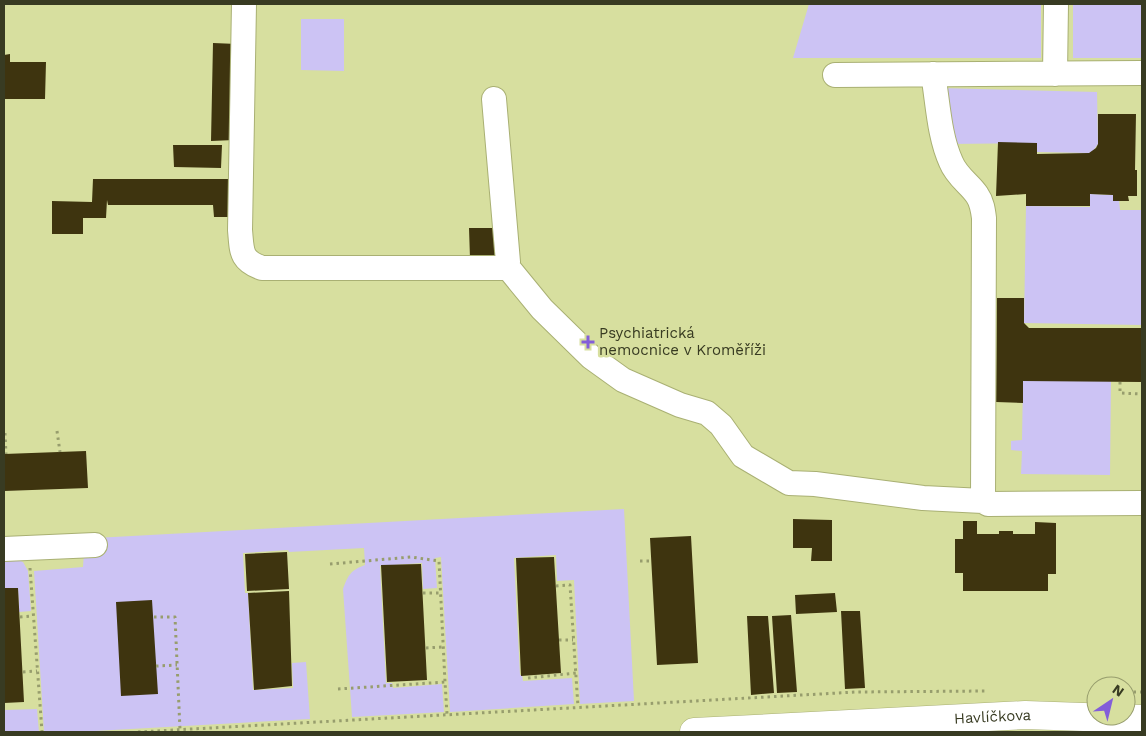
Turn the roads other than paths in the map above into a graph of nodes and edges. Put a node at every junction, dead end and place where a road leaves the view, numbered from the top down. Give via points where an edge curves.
1 (244, 4) edge
2 (1056, 4) edge
3 (933, 74) junction
4 (1055, 74) junction
5 (1142, 74) edge
6 (835, 75) dead end
7 (494, 98) dead end
8 (506, 265) junction
9 (984, 501) junction
10 (1142, 503) edge
11 (95, 545) dead end
12 (4, 549) edge
13 (1142, 719) edge
14 (694, 732) edge

1 - 8 street via 240,230 242,255 251,264 262,268 503,268
2 - 4 street
3 - 4 street
3 - 6 street
3 - 9 street via 946,149 963,181 977,195 984,218
4 - 5 street
7 - 8 street
8 - 9 street via 542,309 591,357 622,380 707,414 722,425 743,456 789,484
9 - 10 street via 988,504
11 - 12 street
13 - 14 street, Havlíčkova via 1025,715

